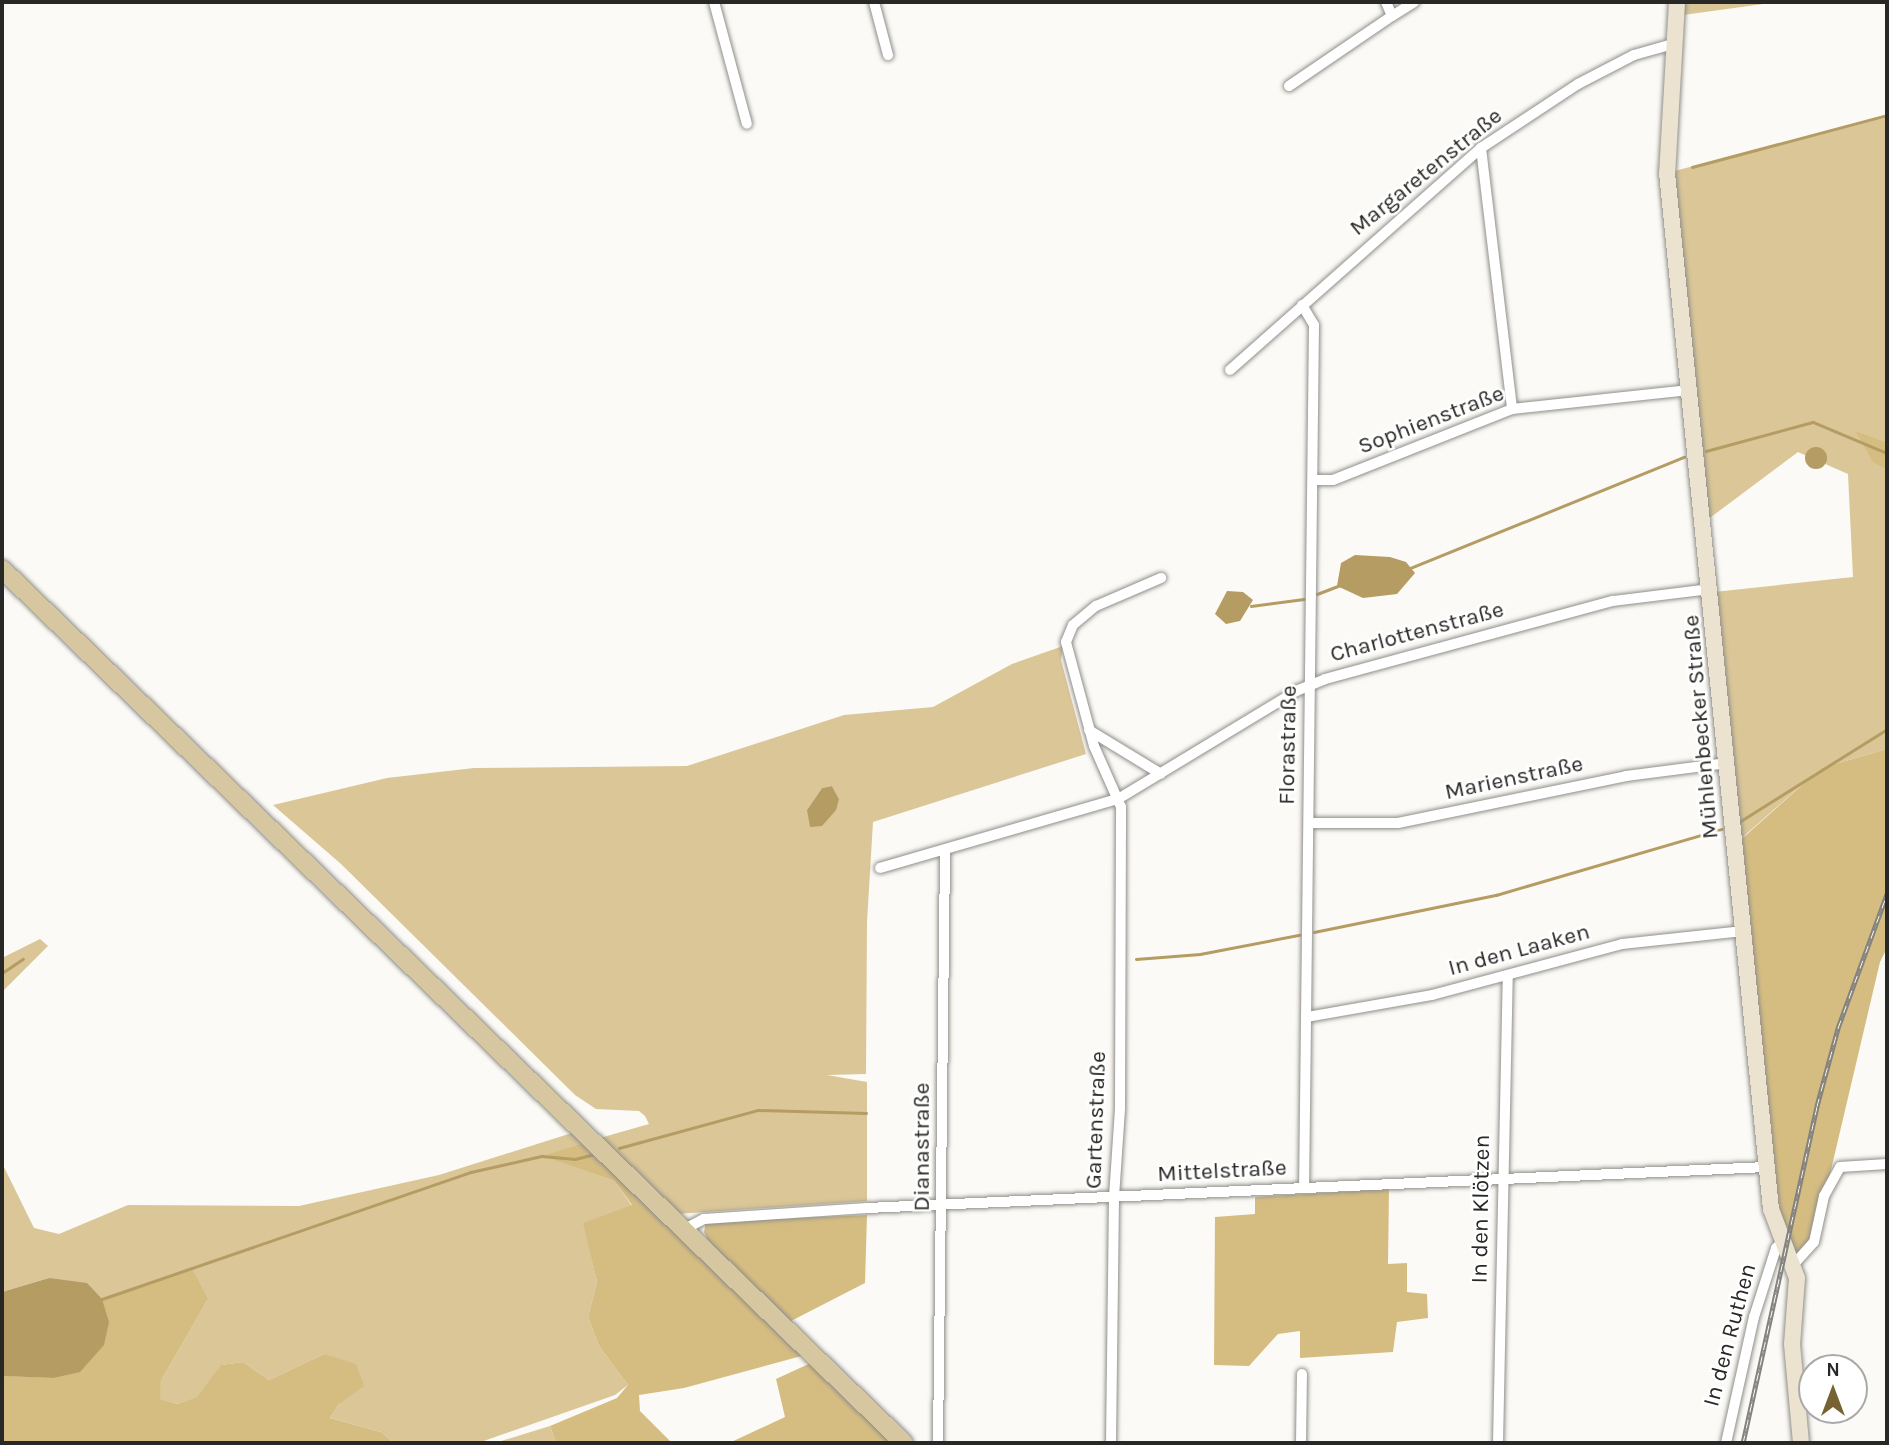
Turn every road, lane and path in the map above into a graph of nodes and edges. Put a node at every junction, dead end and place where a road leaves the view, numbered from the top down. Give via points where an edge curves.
1 (714, 2) edge
2 (874, 2) edge
3 (1387, 2) edge
4 (1414, 2) edge
5 (1677, 2) edge
6 (1392, 16) junction
7 (1673, 44) junction
8 (888, 55) dead end
9 (1289, 86) dead end
10 (747, 124) dead end
11 (1481, 148) junction
12 (1302, 305) junction
13 (1230, 370) dead end
14 (1689, 390) junction
15 (1513, 409) junction
16 (1314, 480) junction
17 (2, 569) edge
18 (1161, 578) dead end
19 (1711, 589) junction
20 (1310, 684) junction
21 (1089, 730) junction
22 (1727, 763) junction
23 (1161, 774) junction
24 (1118, 799) junction
25 (1309, 823) junction
26 (945, 850) junction
27 (880, 868) dead end
28 (1743, 931) junction
29 (1508, 975) junction
30 (1307, 1017) junction
31 (1887, 1164) edge
32 (1767, 1167) junction
33 (1502, 1180) junction
34 (1304, 1188) junction
35 (1114, 1197) junction
36 (942, 1206) junction
37 (683, 1230) junction
38 (1783, 1241) junction
39 (1795, 1263) junction
40 (1302, 1374) dead end
41 (904, 1443) edge
42 (938, 1443) edge
43 (1111, 1443) edge
44 (1301, 1443) edge
45 (1499, 1443) edge
46 (1726, 1443) edge
47 (1801, 1443) edge

1 - 10 street
2 - 8 street
3 - 6 street
4 - 6 street
5 - 7 main road, Mühlenbecker Straße
6 - 9 street
7 - 11 street, Margaretenstraße via 1634,55 1578,84
7 - 14 main road, Mühlenbecker Straße via 1667,173
11 - 12 street, Margaretenstraße
11 - 15 street
12 - 13 street, Margaretenstraße
12 - 16 street, Florastraße via 1314,325
14 - 15 street, Sophienstraße
14 - 19 main road, Mühlenbecker Straße
15 - 16 street, Sophienstraße via 1333,480
16 - 20 street, Florastraße
17 - 37 main road
18 - 21 street via 1096,606 1068,634 1069,661
19 - 20 street, Charlottenstraße via 1613,601
19 - 22 main road, Mühlenbecker Straße
20 - 23 street, Charlottenstraße
20 - 25 street, Florastraße
21 - 23 street
21 - 24 street
22 - 25 street, Marienstraße via 1626,776 1398,823
22 - 28 main road, Mühlenbecker Straße
23 - 24 street, Charlottenstraße
24 - 26 street, Charlottenstraße
24 - 35 street, Gartenstraße via 1120,1108
25 - 30 street, Florastraße
26 - 27 street, Charlottenstraße
26 - 36 street, Dianastraße
28 - 29 street, In den Laaken via 1622,944
28 - 32 main road, Mühlenbecker Straße
29 - 30 street, In den Laaken via 1390,1005
29 - 33 street, In den Klötzen
30 - 34 street, Florastraße
31 - 39 street via 1840,1167 1824,1196 1814,1242
32 - 33 street, Mittelstraße
32 - 38 main road, Mühlenbecker Straße via 1771,1209
33 - 34 street, Mittelstraße
33 - 45 street, In den Klötzen
34 - 35 street, Mittelstraße
35 - 36 street, Mittelstraße
35 - 43 street, Gartenstraße
36 - 37 street, Mittelstraße via 704,1219
36 - 42 street, Dianastraße
37 - 41 main road
38 - 39 main road, Mühlenbecker Straße
38 - 46 street, In den Ruthen via 1776,1248 1748,1340
39 - 47 main road via 1792,1344
40 - 44 street

